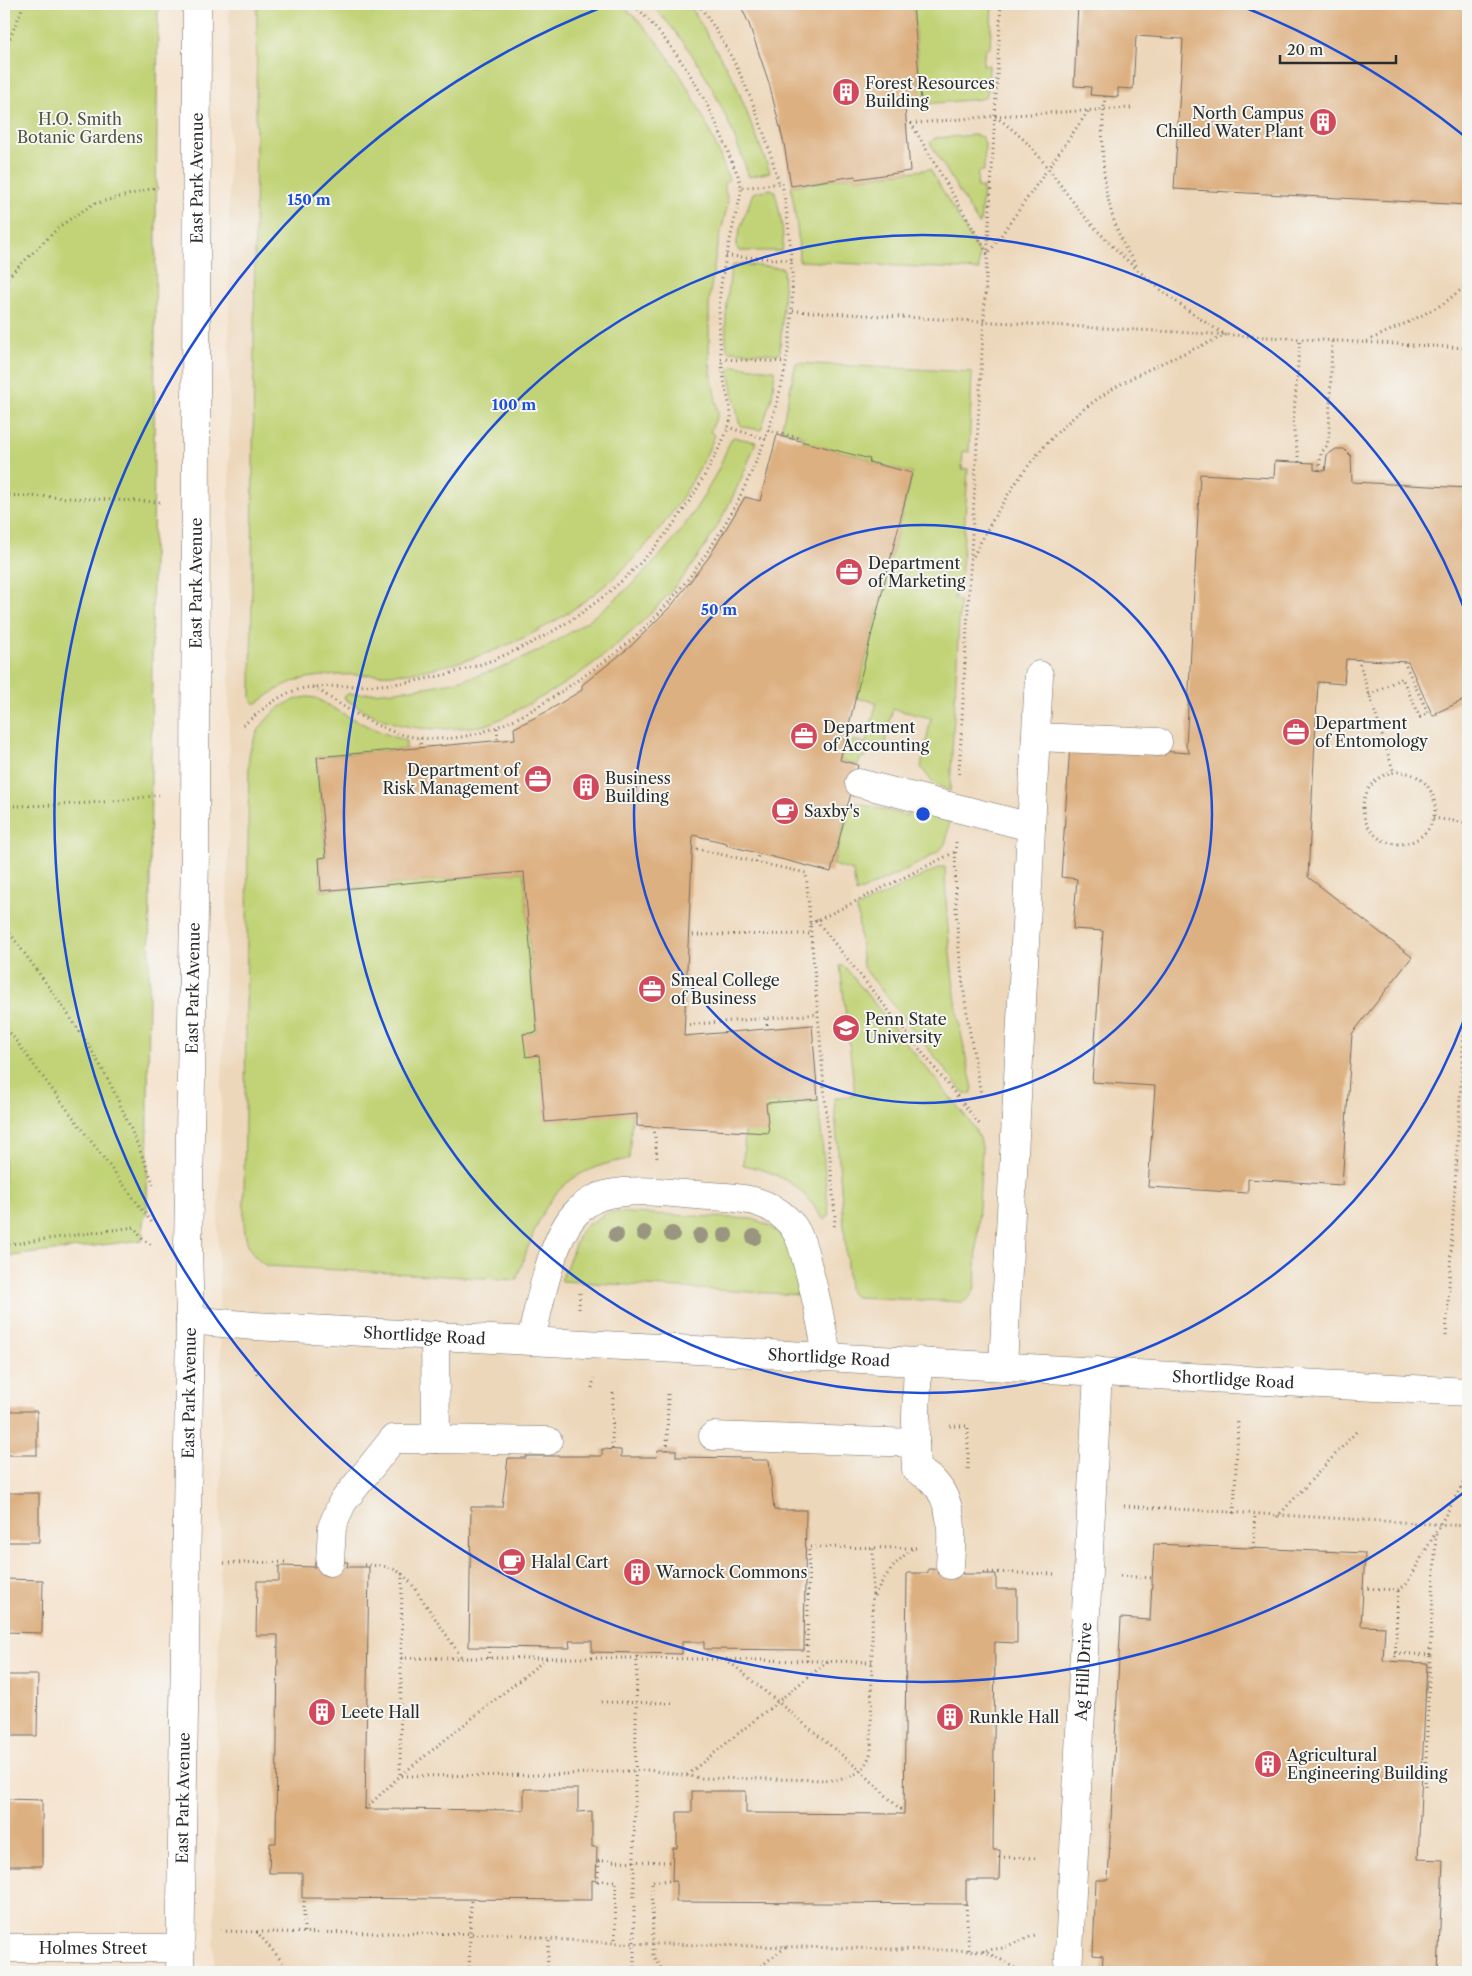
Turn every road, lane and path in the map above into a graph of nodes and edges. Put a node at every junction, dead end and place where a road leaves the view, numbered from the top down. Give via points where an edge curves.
1 (24, 4) edge
2 (197, 4) edge
3 (632, 4) edge
4 (698, 4) edge
5 (1001, 4) edge
6 (4, 52) edge
7 (1105, 96) dead end
8 (1131, 108) dead end
9 (1103, 109) junction
10 (1088, 110) junction
11 (995, 116) junction
12 (911, 123) junction
13 (906, 124) dead end
14 (1048, 168) junction
15 (778, 184) junction
16 (158, 187) dead end
17 (742, 188) junction
18 (988, 254) junction
19 (726, 256) junction
20 (792, 260) junction
21 (1141, 273) junction
22 (4, 281) edge
23 (1468, 284) edge
24 (792, 311) junction
25 (984, 321) junction
26 (1226, 335) junction
27 (1300, 339) junction
28 (1332, 340) junction
29 (1365, 342) junction
30 (1468, 348) edge
31 (721, 359) junction
32 (786, 362) junction
33 (727, 427) junction
34 (768, 430) junction
35 (766, 439) junction
36 (799, 441) dead end
37 (1299, 462) dead end
38 (1319, 470) dead end
39 (4, 495) edge
40 (160, 502) dead end
41 (971, 560) junction
42 (1358, 659) dead end
43 (1404, 662) dead end
44 (1038, 675) dead end
45 (313, 687) junction
46 (1369, 695) junction
47 (243, 725) dead end
48 (497, 728) junction
49 (1036, 737) junction
50 (420, 738) junction
51 (498, 741) dead end
52 (1158, 742) dead end
53 (420, 748) dead end
54 (1394, 773) junction
55 (959, 774) dead end
56 (859, 783) dead end
57 (158, 795) dead end
58 (4, 806) edge
59 (1433, 818) junction
60 (1468, 823) edge
61 (1031, 827) junction
62 (956, 837) dead end
63 (692, 848) dead end
64 (955, 852) junction
65 (759, 853) dead end
66 (756, 862) junction
67 (816, 920) junction
68 (810, 924) junction
69 (4, 925) edge
70 (810, 934) junction
71 (688, 935) dead end
72 (1468, 964) edge
73 (818, 1014) junction
74 (767, 1019) junction
75 (4, 1025) edge
76 (684, 1025) dead end
77 (767, 1029) dead end
78 (982, 1099) dead end
79 (654, 1127) dead end
80 (983, 1129) dead end
81 (657, 1159) dead end
82 (1457, 1162) junction
83 (1468, 1163) edge
84 (154, 1186) dead end
85 (153, 1224) dead end
86 (834, 1234) dead end
87 (4, 1245) edge
88 (154, 1246) dead end
89 (580, 1290) dead end
90 (578, 1318) dead end
91 (190, 1320) junction
92 (435, 1336) junction
93 (1446, 1336) dead end
94 (531, 1340) junction
95 (827, 1356) junction
96 (918, 1361) junction
97 (1003, 1366) junction
98 (254, 1368) dead end
99 (1098, 1371) junction
100 (258, 1376) dead end
101 (613, 1389) dead end
102 (668, 1392) dead end
103 (1468, 1392) edge
104 (1238, 1422) dead end
105 (1356, 1432) dead end
106 (713, 1436) dead end
107 (436, 1439) junction
108 (548, 1441) dead end
109 (916, 1443) junction
110 (612, 1449) dead end
111 (667, 1450) dead end
112 (1468, 1475) edge
113 (1122, 1498) dead end
114 (1234, 1514) junction
115 (1255, 1515) junction
116 (1277, 1517) junction
117 (1441, 1525) junction
118 (1468, 1526) edge
119 (1436, 1533) junction
120 (912, 1548) dead end
121 (1253, 1548) dead end
122 (330, 1562) dead end
123 (224, 1563) dead end
124 (357, 1565) dead end
125 (950, 1565) dead end
126 (288, 1567) dead end
127 (402, 1573) junction
128 (1031, 1574) dead end
129 (1050, 1574) dead end
130 (1118, 1576) dead end
131 (1152, 1578) dead end
132 (1363, 1588) dead end
133 (1398, 1590) junction
134 (873, 1598) junction
135 (489, 1647) dead end
136 (638, 1653) dead end
137 (1395, 1653) junction
138 (1430, 1655) junction
139 (401, 1658) junction
140 (462, 1658) junction
141 (489, 1658) junction
142 (547, 1658) junction
143 (637, 1658) junction
144 (726, 1659) junction
145 (807, 1661) junction
146 (828, 1661) junction
147 (873, 1662) junction
148 (1395, 1662) dead end
149 (601, 1702) dead end
150 (672, 1702) dead end
151 (777, 1702) junction
152 (636, 1703) junction
153 (636, 1770) junction
154 (861, 1771) junction
155 (400, 1776) junction
156 (686, 1776) junction
157 (1425, 1787) dead end
158 (366, 1809) dead end
159 (904, 1810) dead end
160 (1000, 1857) dead end
161 (1045, 1859) dead end
162 (634, 1861) junction
163 (673, 1862) dead end
164 (672, 1881) dead end
165 (304, 1898) dead end
166 (471, 1899) dead end
167 (966, 1904) dead end
168 (221, 1931) dead end
169 (256, 1932) junction
170 (304, 1932) junction
171 (1040, 1933) dead end
172 (470, 1934) junction
173 (549, 1939) junction
174 (615, 1943) junction
175 (634, 1943) junction
176 (652, 1944) junction
177 (787, 1947) junction
178 (4, 1948) edge
179 (970, 1951) junction
180 (982, 1951) junction
181 (181, 1960) edge
182 (291, 1972) edge
183 (469, 1972) edge
184 (547, 1972) edge
185 (634, 1972) edge
186 (663, 1972) edge
187 (753, 1972) edge
188 (1020, 1972) edge
189 (1068, 1972) edge

1 - 6 path
2 - 91 main road, East Park Avenue via 196,854 188,1248
3 - 17 path via 655,26 704,97
4 - 15 path via 712,22 744,82 758,114
5 - 11 path
7 - 9 path
8 - 9 path
9 - 10 path
9 - 21 path via 1102,171 1109,208 1122,242
10 - 11 path
10 - 14 path
11 - 12 path
11 - 14 path via 1018,135
11 - 18 path
12 - 13 path
12 - 18 path
14 - 18 path
14 - 21 path via 1086,217
15 - 17 path
15 - 20 path via 782,183
16 - 22 path via 93,204 60,226
17 - 19 path
18 - 25 path
19 - 20 path
19 - 31 path via 719,305
20 - 24 path
21 - 26 path via 1192,315
23 - 29 path via 1443,304
24 - 25 path
24 - 32 path
25 - 26 path
25 - 41 path
26 - 27 path
26 - 41 path via 1141,373 1099,398 1062,428 1032,460 1007,494
27 - 28 path
27 - 37 path via 1293,426
28 - 29 path
28 - 38 path via 1328,440 1321,453
29 - 30 path
31 - 32 path
31 - 33 path via 731,418
32 - 34 path
33 - 35 path
33 - 45 path via 695,494 669,530 616,586 555,630 504,657 461,670 414,681
34 - 35 path
34 - 36 path via 800,438
35 - 48 path via 716,538 669,601 639,633 592,670 546,702
39 - 40 path
41 - 55 path
42 - 46 path
43 - 46 path via 1428,713 1420,717 1402,678
44 - 49 main road
45 - 47 path via 295,690 280,698
45 - 50 path via 360,716 388,729
46 - 54 path
48 - 50 path via 478,734
48 - 51 path
49 - 52 main road
49 - 61 main road
50 - 53 path
54 - 59 path via 1406,773 1426,784 1432,795
54 - 59 path via 1381,776 1370,786 1364,798 1363,812 1375,835 1387,842 1412,842 1428,828
56 - 61 main road
57 - 58 path via 44,806
59 - 60 path
61 - 97 main road
62 - 64 path
63 - 66 path
64 - 67 path
64 - 78 path via 958,959
65 - 66 path
66 - 68 path via 806,873
67 - 68 path
67 - 80 path
68 - 70 path
69 - 84 path via 98,1062
70 - 71 path
70 - 73 path
72 - 82 path
73 - 74 path
73 - 86 path
74 - 76 path
74 - 77 path
75 - 85 path
79 - 81 path
82 - 83 path
82 - 93 path
87 - 88 path via 134,1227 143,1240
89 - 90 path
91 - 92 main road, Shortlidge Road
91 - 181 main road, East Park Avenue
92 - 94 main road, Shortlidge Road
92 - 107 main road
94 - 95 main road, Shortlidge Road
94 - 95 main road via 552,1261 569,1222 594,1200 608,1194 633,1191 756,1202 783,1216 800,1239
95 - 96 main road, Shortlidge Road
96 - 97 main road, Shortlidge Road
96 - 109 main road
97 - 99 main road, Shortlidge Road
98 - 100 path
99 - 103 main road, Shortlidge Road
99 - 189 main road, Ag Hill Drive
101 - 110 path
102 - 111 path
104 - 114 path
105 - 116 path
106 - 109 main road
107 - 108 main road
107 - 122 main road via 393,1439 342,1503 332,1526
109 - 125 main road via 916,1469 932,1480 949,1509 952,1536
112 - 117 path
113 - 114 path via 1122,1506
114 - 115 path
115 - 116 path
115 - 121 path
116 - 117 path
117 - 118 path
117 - 119 path
119 - 133 path via 1406,1585
119 - 138 path
120 - 134 path via 897,1560
123 - 126 path via 288,1562
124 - 127 path via 393,1568
127 - 139 path
127 - 140 path
128 - 129 path
130 - 131 path
132 - 133 path
133 - 137 path
134 - 145 path via 873,1548 807,1547
134 - 147 path
135 - 141 path
136 - 143 path
137 - 138 path
137 - 148 path
138 - 157 path
139 - 140 path
139 - 155 path
140 - 141 path
141 - 142 path
142 - 143 path
142 - 155 path
143 - 144 path
143 - 152 path
144 - 145 path
144 - 151 path
145 - 146 path
146 - 147 path
146 - 151 path
147 - 154 path via 871,1752
149 - 152 path
150 - 152 path
151 - 154 path
151 - 156 path
152 - 153 path
153 - 155 path via 548,1775
153 - 156 path
153 - 162 path
154 - 156 path via 840,1780
154 - 159 path
155 - 158 path
160 - 161 path
162 - 163 path
162 - 174 path via 598,1861 598,1881 616,1881
162 - 175 path
164 - 176 path via 652,1881
165 - 170 path
166 - 172 path
167 - 179 path
168 - 169 path
169 - 170 path
169 - 182 path
170 - 172 path
171 - 180 path via 1002,1948
172 - 173 path via 518,1934
172 - 183 path
173 - 174 path
173 - 184 path
174 - 175 path
175 - 176 path
175 - 185 path
176 - 177 path
176 - 186 path via 653,1956
177 - 179 path
177 - 187 path
178 - 181 main road, Holmes Street
179 - 180 path
180 - 188 path

